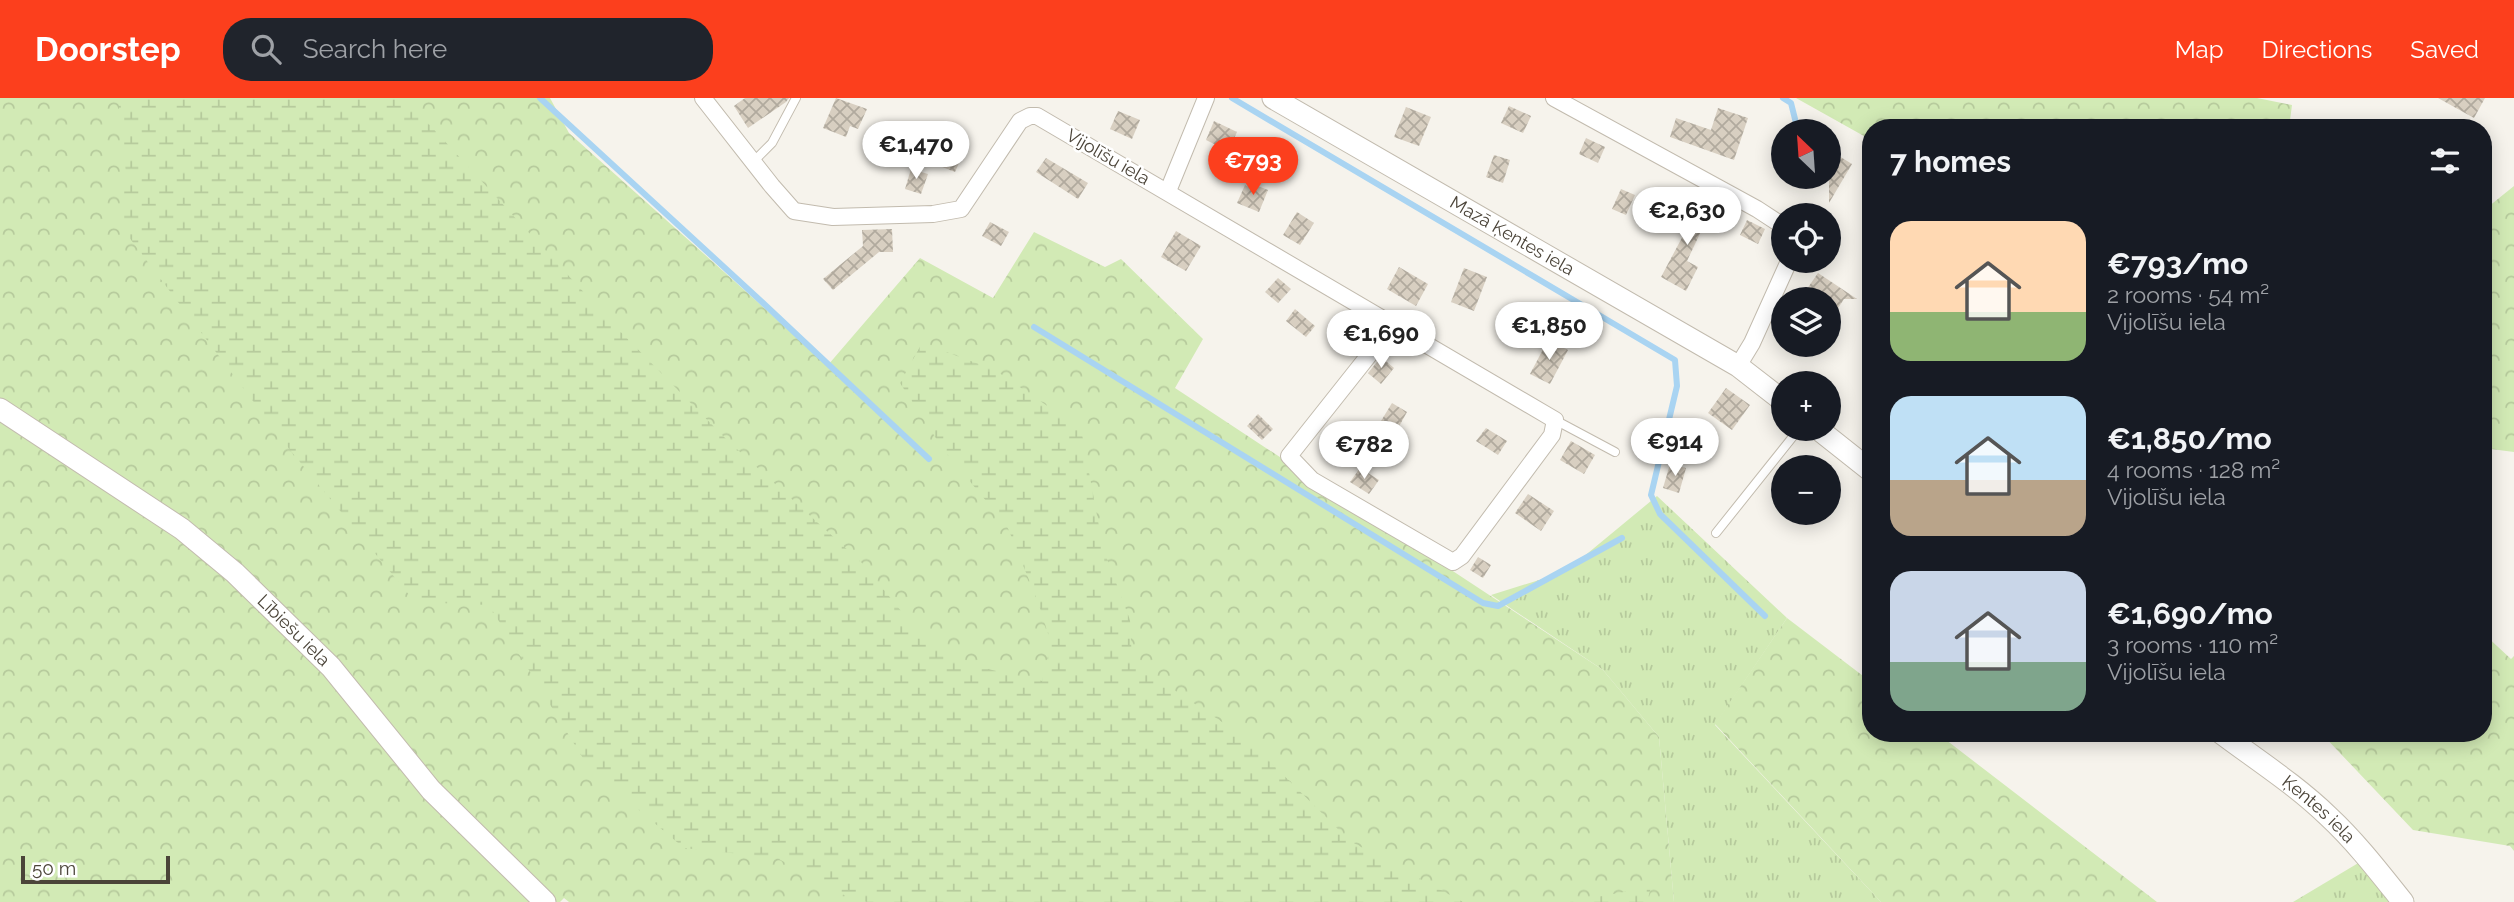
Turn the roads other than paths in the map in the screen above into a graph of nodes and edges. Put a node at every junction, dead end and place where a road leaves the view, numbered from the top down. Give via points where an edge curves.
1 (703, 98) edge
2 (796, 98) edge
3 (1206, 98) edge
4 (1273, 98) edge
5 (1554, 98) edge
6 (752, 162) junction
7 (1168, 191) junction
8 (1771, 218) edge
9 (1784, 273) edge
10 (1392, 326) junction
11 (1738, 366) junction
12 (1771, 392) edge
13 (0, 409) edge
14 (1555, 420) junction
15 (1790, 441) edge
16 (1833, 441) edge
17 (1615, 452) dead end
18 (1862, 464) edge
19 (1716, 533) dead end
20 (2233, 742) edge
21 (545, 902) edge
22 (2403, 902) edge

1 - 6 street, Vijolīšu iela
2 - 6 lane via 772,143
3 - 7 street
4 - 11 street, Mazā Ķentes iela
5 - 8 street
6 - 7 street, Vijolīšu iela via 794,211 813,216 950,211 961,209 1020,121 1037,116
7 - 10 street, Vijolīšu iela
9 - 11 street
10 - 14 street, Vijolīšu iela
10 - 14 street via 1289,456 1312,480 1453,562 1552,435
11 - 12 street, Mazā Ķentes iela
13 - 21 street, Lībiešu iela via 182,529 235,573 331,667 431,790
14 - 17 lane, Vijolīšu iela
15 - 19 lane
16 - 18 street
20 - 22 street, Ķentes iela via 2327,815

